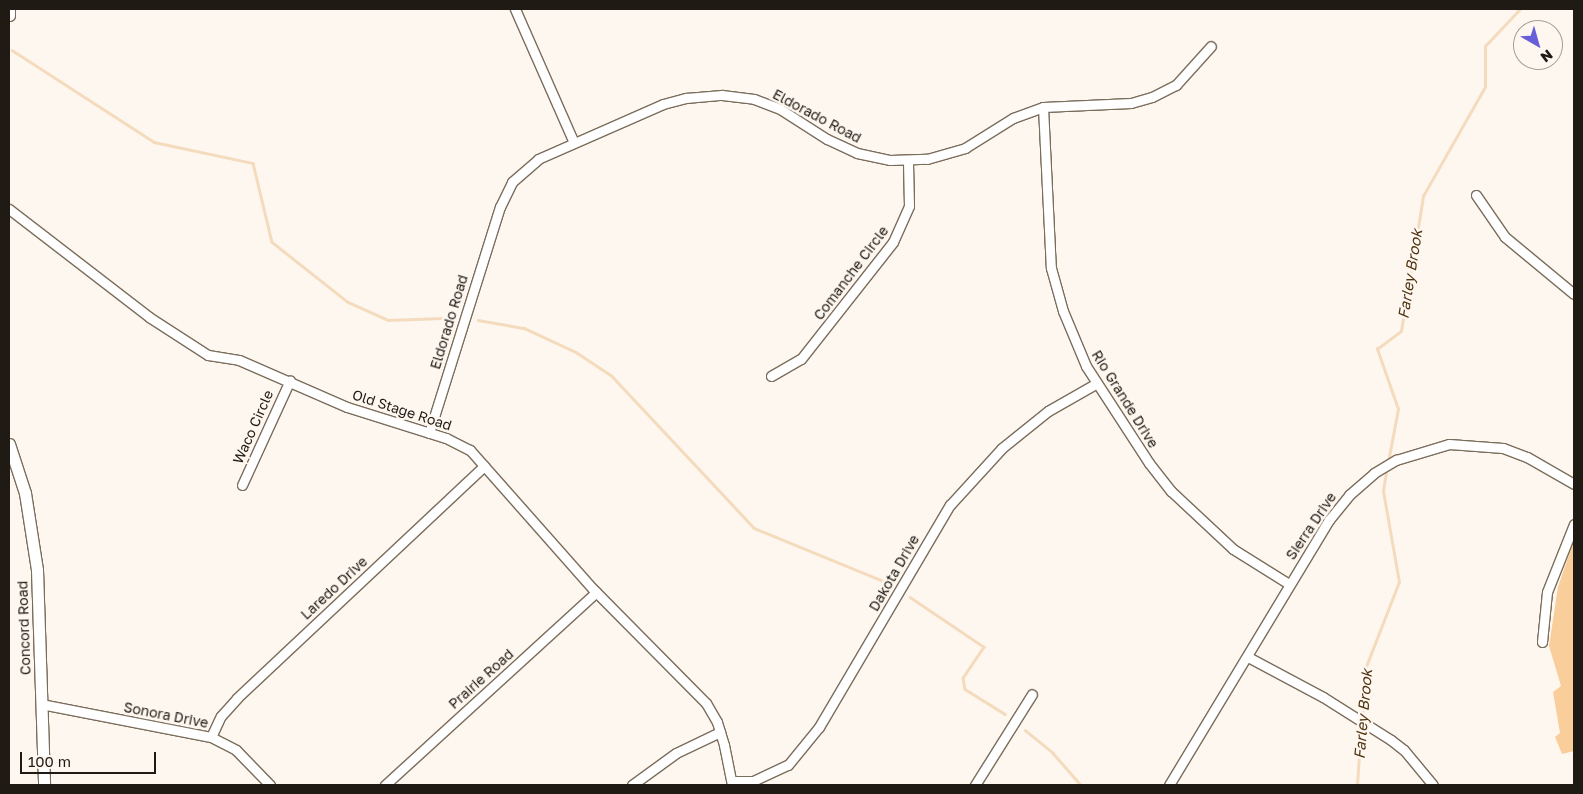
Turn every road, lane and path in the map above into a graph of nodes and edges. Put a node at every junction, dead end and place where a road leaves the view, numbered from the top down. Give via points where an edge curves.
1 (9, 9) edge
2 (515, 9) edge
3 (9, 15) edge
4 (1212, 46) dead end
5 (1042, 107) junction
6 (574, 143) junction
7 (908, 161) junction
8 (1476, 195) dead end
9 (9, 208) edge
10 (1574, 294) edge
11 (771, 376) dead end
12 (290, 380) junction
13 (1097, 383) junction
14 (429, 433) junction
15 (9, 444) edge
16 (484, 466) junction
17 (1574, 484) edge
18 (242, 485) dead end
19 (1574, 524) edge
20 (1289, 584) junction
21 (596, 592) junction
22 (1542, 642) dead end
23 (1248, 656) junction
24 (1032, 694) dead end
25 (41, 704) junction
26 (720, 732) junction
27 (212, 737) junction
28 (732, 783) edge
29 (44, 785) edge
30 (270, 785) edge
31 (385, 785) edge
32 (632, 785) edge
33 (975, 785) edge
34 (1169, 785) edge
35 (1433, 785) edge

1 - 3 main road
2 - 6 street
4 - 5 street, Eldorado Road via 1176,85 1152,97 1131,103
5 - 7 street, Eldorado Road via 1014,118 965,148
5 - 13 street, Rio Grande Drive via 1050,268 1063,311
6 - 7 street, Eldorado Road via 674,100 722,95 754,100 780,109 827,139 857,153
6 - 14 street, Eldorado Road via 532,164 508,189 496,217
7 - 11 street, Comanche Circle via 909,206 893,242 801,359
8 - 10 street via 1505,237
9 - 12 street, Old Stage Road via 149,317 193,346 208,355 239,360
12 - 14 street, Old Stage Road via 347,407
12 - 18 street, Waco Circle
13 - 20 street, Rio Grande Drive via 1149,463 1197,518 1233,549
13 - 28 street, Dakota Drive via 1048,411 1017,436 950,505 819,727 788,765 753,781
14 - 16 street, Old Stage Road via 470,450
15 - 25 main road, Concord Road via 25,494 37,570
16 - 21 street, Old Stage Road
16 - 27 street, Laredo Drive via 237,698 221,716
17 - 20 street, Sierra Drive via 1527,457 1503,448 1449,444 1418,452 1374,473 1349,495
19 - 22 street via 1547,592
20 - 23 street, Sierra Drive
21 - 26 street, Old Stage Road via 706,703
21 - 31 street, Prairie Road
23 - 34 street, Sierra Drive
23 - 35 street via 1323,697 1391,740 1404,750
24 - 33 street
25 - 27 street, Sonora Drive
25 - 29 main road, Concord Road
26 - 28 street, Old Stage Road
26 - 32 street via 676,752
27 - 30 street, Sonora Drive via 236,750

